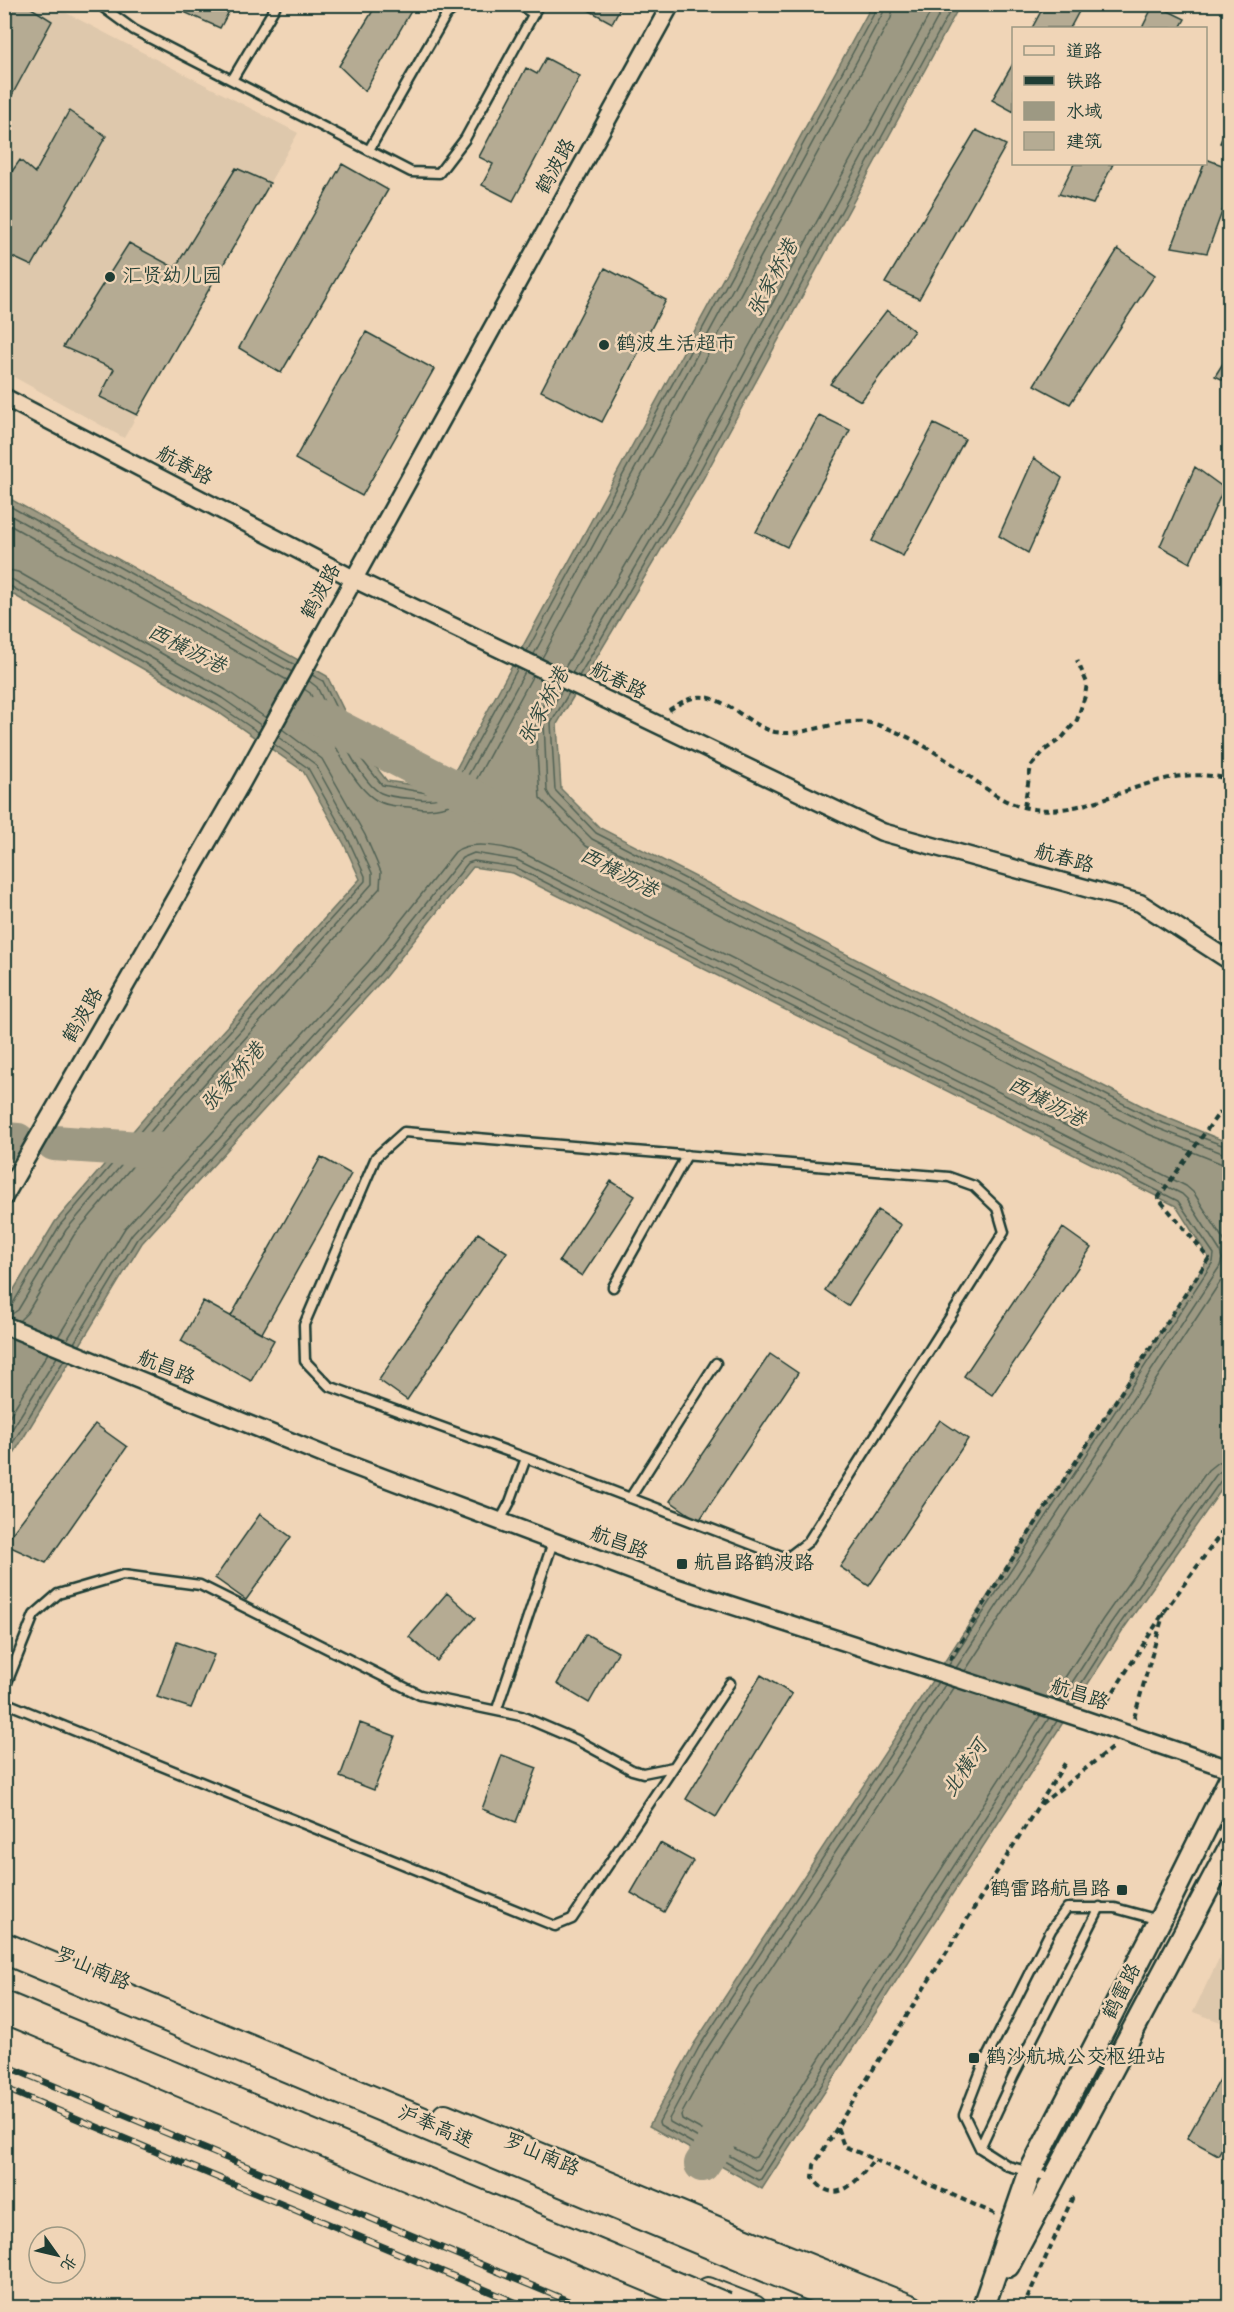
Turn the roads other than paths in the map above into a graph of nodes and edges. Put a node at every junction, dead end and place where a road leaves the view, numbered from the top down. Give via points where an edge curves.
1 (104, 4) edge
2 (277, 4) edge
3 (459, 4) edge
4 (518, 4) edge
5 (539, 4) edge
6 (672, 4) edge
7 (534, 14) junction
8 (232, 80) junction
9 (369, 150) junction
10 (4, 397) edge
11 (354, 579) junction
12 (1230, 961) edge
13 (687, 1155) junction
14 (4, 1197) edge
15 (614, 1287) dead end
16 (4, 1325) edge
17 (716, 1363) dead end
18 (526, 1458) junction
19 (630, 1498) junction
20 (500, 1521) junction
21 (553, 1542) junction
22 (730, 1683) dead end
23 (4, 1690) edge
24 (4, 1702) edge
25 (497, 1709) junction
26 (673, 1767) junction
27 (1230, 1769) edge
28 (1230, 1779) edge
29 (1230, 1847) edge
30 (1100, 1907) junction
31 (1160, 1920) junction
32 (4, 1934) edge
33 (4, 1948) edge
34 (4, 2007) edge
35 (4, 2014) edge
36 (980, 2148) junction
37 (1030, 2172) junction
38 (1053, 2178) junction
39 (725, 2307) edge
40 (754, 2307) edge
41 (866, 2307) edge
42 (912, 2307) edge
43 (985, 2307) edge

1 - 8 lane via 104,8 134,30
2 - 8 lane
3 - 9 lane via 446,15
4 - 7 lane
5 - 7 lane
6 - 11 street, 鹤波路
7 - 9 lane via 465,139 439,173 411,172
8 - 9 lane
10 - 11 street, 航春路
11 - 12 street, 航春路 via 882,832 1140,903
11 - 14 street, 鹤波路
13 - 15 lane
13 - 18 lane via 404,1132 375,1157 304,1325 304,1361 329,1386
13 - 19 lane via 950,1177 974,1186 997,1208 1004,1232 808,1542 787,1558
16 - 20 street, 航昌路 via 329,1457
17 - 19 lane
18 - 19 lane
18 - 20 lane
20 - 21 street, 航昌路
21 - 25 lane
21 - 27 street, 航昌路 via 672,1586
22 - 26 lane
23 - 25 lane via 34,1615 58,1594 123,1575 200,1585 420,1695
24 - 26 lane via 555,1926 572,1919
25 - 26 lane via 568,1736 632,1770 643,1773
28 - 31 street, 鹤雷路
29 - 38 street, 鹤雷路
30 - 31 lane
30 - 36 lane
30 - 36 lane via 1067,1908 1051,1930 984,2063 964,2115
31 - 37 street, 鹤雷路
32 - 42 main road, 罗山南路
33 - 41 highway, 沪奉高速
34 - 39 highway, bridge
35 - 40 main road
36 - 37 lane via 1008,2166
37 - 38 lane
37 - 43 street, 鹤雷路
38 - 43 street, 鹤雷路

